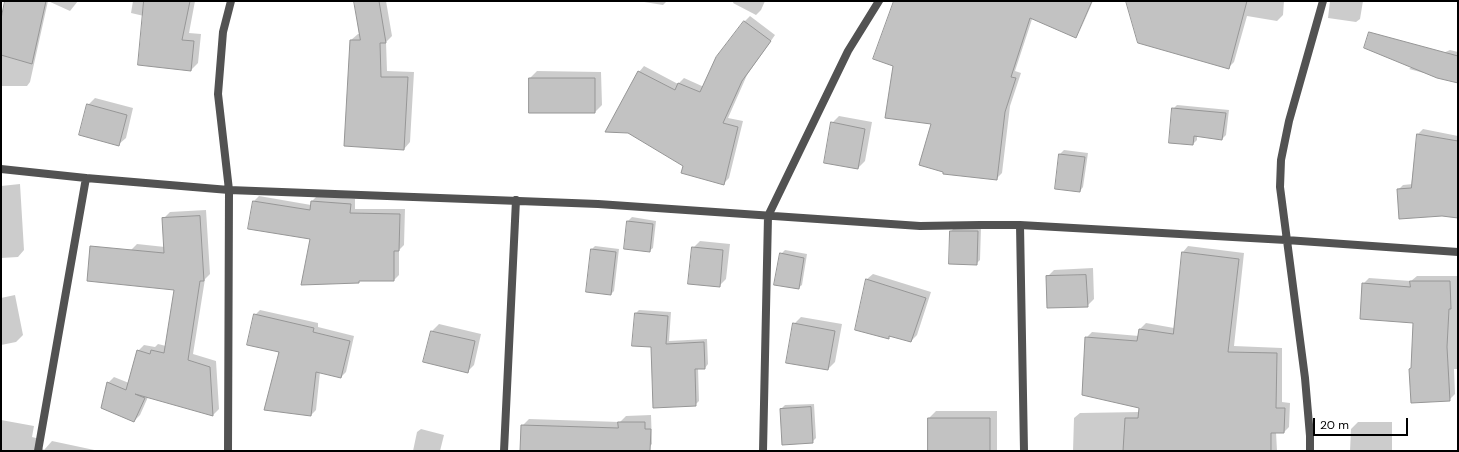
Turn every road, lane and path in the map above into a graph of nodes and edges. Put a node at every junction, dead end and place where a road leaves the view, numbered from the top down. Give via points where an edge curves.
1 (231, 1) edge
2 (879, 1) edge
3 (1323, 1) edge
4 (1, 169) edge
5 (86, 178) junction
6 (229, 190) junction
7 (516, 200) junction
8 (768, 216) junction
9 (1020, 225) junction
10 (1286, 240) junction
11 (1458, 252) edge
12 (38, 451) edge
13 (228, 451) edge
14 (504, 451) edge
15 (763, 451) edge
16 (1024, 451) edge
17 (1310, 451) edge

1 - 6 street via 223,32 218,94
2 - 8 street via 848,51
3 - 10 street via 1289,121 1281,160 1280,187
4 - 5 street
5 - 6 street
5 - 12 street
6 - 7 street
6 - 13 street
7 - 8 street
7 - 14 street
8 - 9 street via 920,226
8 - 15 street
9 - 10 street
9 - 16 street
10 - 11 street
10 - 17 street via 1305,378

